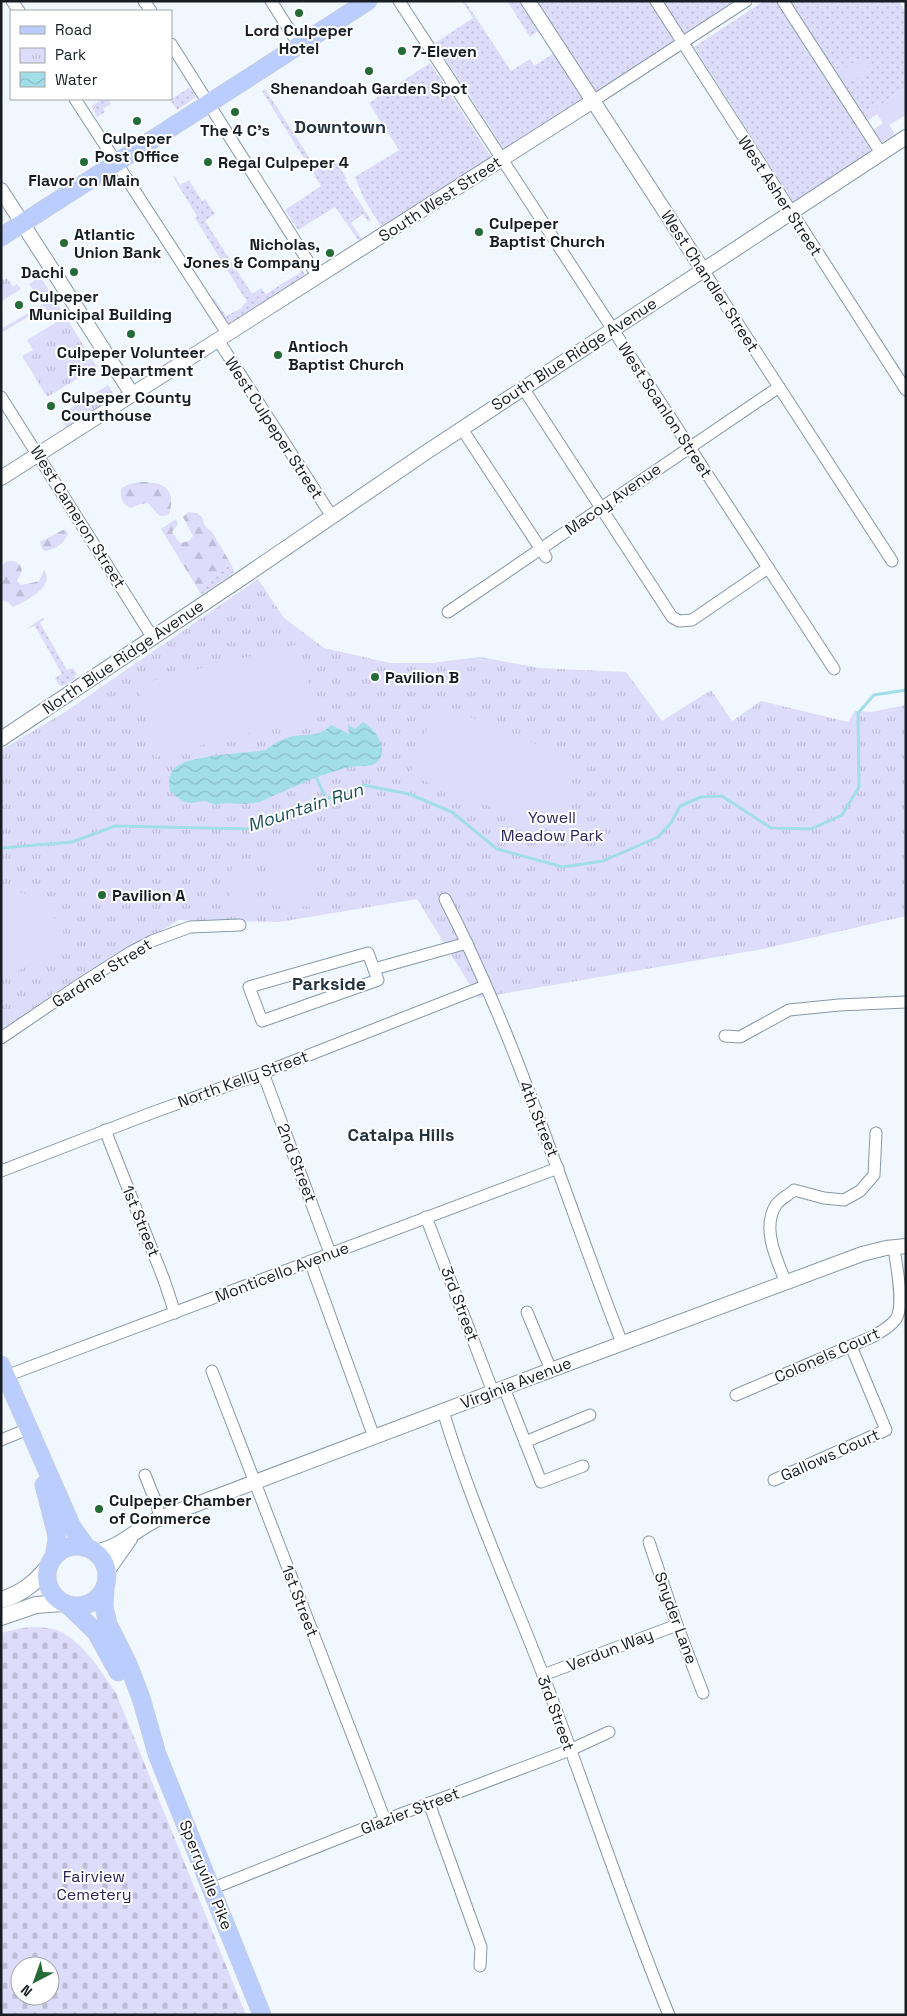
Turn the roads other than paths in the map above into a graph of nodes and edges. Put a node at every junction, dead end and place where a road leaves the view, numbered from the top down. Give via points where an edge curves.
1 (271, 1) edge
2 (368, 1) edge
3 (399, 1) edge
4 (528, 1) edge
5 (656, 1) edge
6 (746, 1) edge
7 (783, 1) edge
8 (682, 43) junction
9 (172, 46) edge
10 (299, 46) junction
11 (77, 100) edge
12 (592, 101) junction
13 (209, 104) junction
14 (906, 137) edge
15 (881, 153) junction
16 (502, 160) junction
17 (118, 162) junction
18 (1, 190) edge
19 (791, 212) junction
20 (22, 224) junction
21 (1, 237) edge
22 (703, 270) junction
23 (318, 277) junction
24 (612, 328) junction
25 (222, 337) junction
26 (779, 387) junction
27 (523, 388) junction
28 (906, 390) edge
29 (132, 394) junction
30 (1, 398) edge
31 (462, 428) junction
32 (689, 447) junction
33 (38, 455) junction
34 (1, 478) edge
35 (601, 507) junction
36 (331, 515) junction
37 (544, 553) junction
38 (892, 561) dead end
39 (768, 568) junction
40 (244, 576) joint
41 (448, 612) dead end
42 (153, 638) junction
43 (834, 669) dead end
44 (1, 739) edge
45 (445, 899) dead end
46 (240, 925) dead end
47 (468, 943) junction
48 (374, 969) junction
49 (485, 986) junction
50 (906, 1002) edge
51 (725, 1036) dead end
52 (1, 1038) edge
53 (263, 1073) junction
54 (105, 1130) junction
55 (876, 1133) dead end
56 (558, 1168) junction
57 (1, 1171) edge
58 (426, 1217) junction
59 (900, 1247) edge
60 (330, 1253) junction
61 (310, 1261) junction
62 (786, 1283) junction
63 (527, 1312) dead end
64 (175, 1313) junction
65 (622, 1343) junction
66 (851, 1346) junction
67 (4, 1370) edge
68 (551, 1370) junction
69 (214, 1376) dead end
70 (498, 1390) junction
71 (736, 1395) dead end
72 (443, 1411) junction
73 (590, 1415) dead end
74 (28, 1429) junction
75 (374, 1437) junction
76 (1, 1440) edge
77 (525, 1442) junction
78 (583, 1466) dead end
79 (145, 1475) dead end
80 (774, 1480) dead end
81 (254, 1482) junction
82 (160, 1518) junction
83 (132, 1536) junction
84 (649, 1542) dead end
85 (90, 1550) junction
86 (51, 1561) junction
87 (106, 1580) junction
88 (1, 1600) edge
89 (65, 1604) junction
90 (1, 1617) edge
91 (677, 1625) junction
92 (543, 1675) junction
93 (703, 1693) dead end
94 (609, 1732) dead end
95 (150, 1734) junction
96 (570, 1750) junction
97 (429, 1803) junction
98 (385, 1820) junction
99 (211, 1889) junction
100 (480, 1966) dead end
101 (262, 2015) edge
102 (669, 2015) edge

1 - 10 street
2 - 10 main road
3 - 16 street, West Scanlon Street
4 - 12 street, West Chandler Street
5 - 8 street, West Asher Street
6 - 8 street, South West Street
7 - 15 street
8 - 12 street, South West Street
8 - 19 street, West Asher Street
9 - 13 street
10 - 13 main road
11 - 17 street, West Culpeper Street
12 - 16 street, South West Street
12 - 22 street, West Chandler Street
13 - 17 main road
13 - 23 street
14 - 15 street, South Blue Ridge Avenue
15 - 19 street, South Blue Ridge Avenue
16 - 23 street, South West Street
16 - 24 street, West Scanlon Street
17 - 20 main road
17 - 25 street, West Culpeper Street
18 - 20 street
19 - 22 street, South Blue Ridge Avenue
19 - 28 street, West Asher Street
20 - 21 main road
20 - 29 street
22 - 24 street, South Blue Ridge Avenue
22 - 26 street, West Chandler Street
23 - 25 street, South West Street
24 - 27 street, South Blue Ridge Avenue
24 - 32 street, West Scanlon Street
25 - 29 street, South West Street
25 - 36 street, West Culpeper Street
26 - 32 street, Macoy Avenue
26 - 38 street, West Chandler Street
27 - 31 street, South Blue Ridge Avenue
27 - 35 street
29 - 33 street, South West Street
30 - 33 street, West Cameron Street
31 - 36 street, South Blue Ridge Avenue
31 - 37 street
32 - 35 street, Macoy Avenue
32 - 39 street, West Scanlon Street
33 - 34 street, South West Street
33 - 42 street, West Cameron Street
35 - 37 street, Macoy Avenue
35 - 39 street via 667,611 679,621 692,620
36 - 40 street, South Blue Ridge Avenue
37 - 41 street, Macoy Avenue
39 - 43 street, West Scanlon Street
40 - 42 street, North Blue Ridge Avenue
42 - 44 street, North Blue Ridge Avenue
45 - 47 street, 4th Street
46 - 52 street, Gardner Street via 190,927 152,942 131,952
47 - 48 street
47 - 49 street, 4th Street
48 - 48 street via 378,980 262,1021 249,987 368,953
49 - 53 street, North Kelly Street
49 - 56 street, 4th Street
50 - 51 street via 789,1010 740,1037
53 - 54 street, North Kelly Street
53 - 60 street, 2nd Street
54 - 57 street, North Kelly Street
54 - 64 street, 1st Street
55 - 62 street via 874,1175 860,1191 844,1200 794,1190 777,1204 771,1217 771,1243
56 - 58 street, Monticello Avenue
56 - 65 street, 4th Street via 585,1250
58 - 60 street, Monticello Avenue
58 - 70 street, 3rd Street
59 - 62 street, Virginia Avenue via 862,1254
59 - 66 street, Colonels Court via 897,1317 889,1327
60 - 61 street, Monticello Avenue
61 - 64 street, Monticello Avenue
61 - 75 street
62 - 65 street, Virginia Avenue
63 - 68 street
64 - 67 street, Monticello Avenue
65 - 68 street, Virginia Avenue
66 - 71 street, Colonels Court
66 - 80 street, Gallows Court via 886,1430
67 - 74 main road
68 - 70 street, Virginia Avenue
69 - 81 street, 1st Street
70 - 72 street, Virginia Avenue
70 - 77 street, 3rd Street
72 - 75 street, Virginia Avenue
72 - 92 street, 3rd Street via 468,1488
73 - 77 street
74 - 76 street
74 - 85 main road via 73,1529
74 - 86 main road via 56,1531
75 - 81 street, Virginia Avenue
77 - 78 street, 3rd Street via 541,1482
79 - 82 street
81 - 82 street, Virginia Avenue
81 - 98 street, 1st Street
82 - 83 street, Virginia Avenue
83 - 85 street, Virginia Avenue via 106,1550
83 - 87 street, Virginia Avenue
84 - 91 street, Snyder Lane
85 - 86 main road via 70,1547
85 - 87 main road via 100,1558
86 - 88 main road via 29,1587
86 - 89 main road via 47,1574 50,1591
87 - 89 main road via 94,1601 86,1605
87 - 95 main road, Sperryville Pike via 106,1617 140,1698
89 - 90 main road via 36,1605
89 - 95 main road, Sperryville Pike via 102,1640
91 - 92 street, Verdun Way
91 - 93 street, Snyder Lane
92 - 96 street, 3rd Street
94 - 96 street, Glazier Street
95 - 99 main road, Sperryville Pike
96 - 97 street, Glazier Street
96 - 102 street, 3rd Street
97 - 98 street, Glazier Street
97 - 100 street via 481,1947
98 - 99 street, Glazier Street
99 - 101 main road, Sperryville Pike

